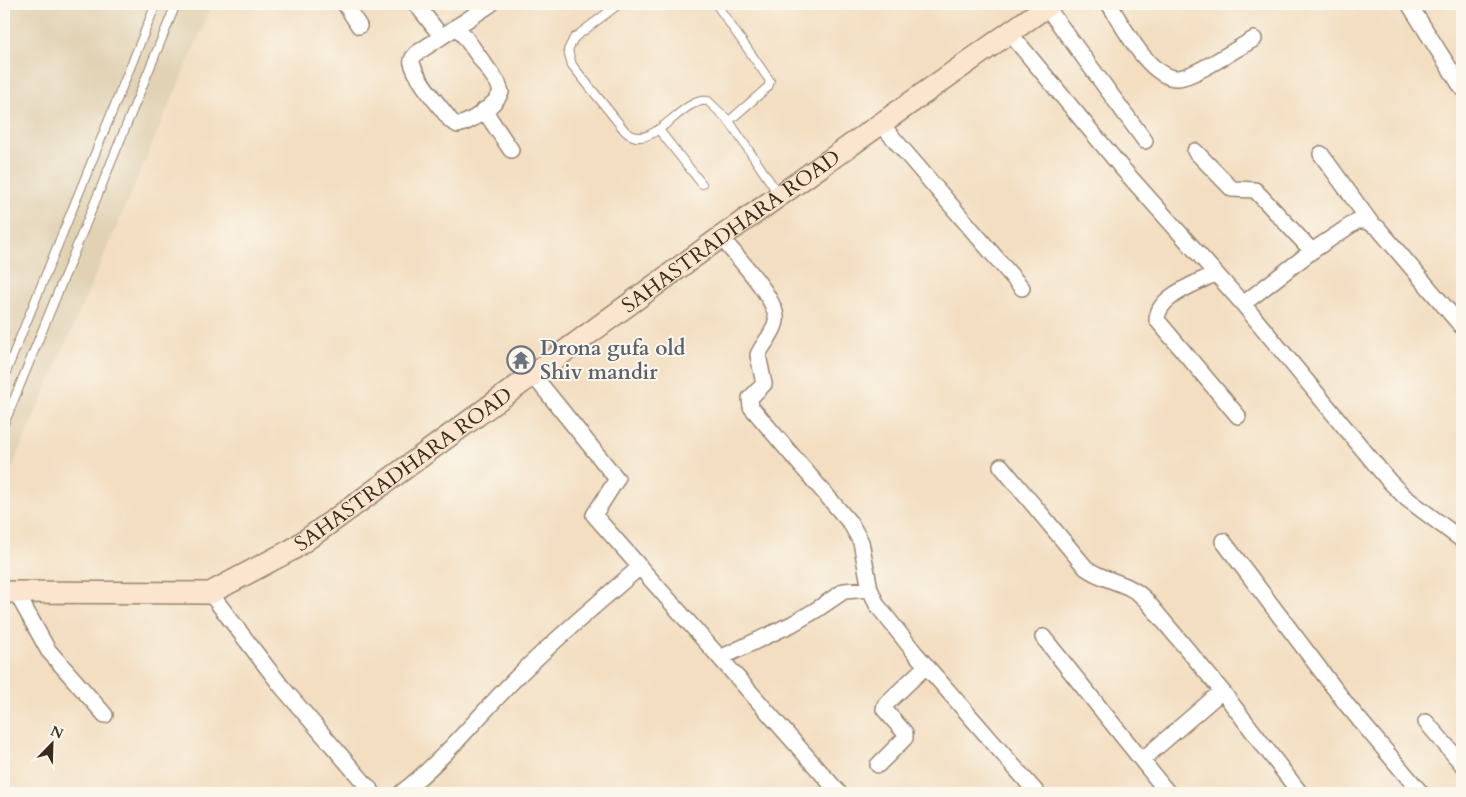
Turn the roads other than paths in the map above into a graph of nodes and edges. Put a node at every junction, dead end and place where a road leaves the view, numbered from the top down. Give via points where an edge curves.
1 (156, 4) edge
2 (176, 4) edge
3 (345, 4) edge
4 (416, 4) edge
5 (492, 4) edge
6 (619, 4) edge
7 (716, 4) edge
8 (1109, 4) edge
9 (1409, 4) edge
10 (1048, 5) edge
11 (359, 26) dead end
12 (457, 26) junction
13 (1008, 32) junction
14 (441, 36) junction
15 (1254, 39) dead end
16 (1462, 88) edge
17 (484, 110) junction
18 (729, 121) junction
19 (882, 125) junction
20 (658, 130) junction
21 (1145, 141) dead end
22 (511, 150) dead end
23 (1194, 150) dead end
24 (1321, 154) dead end
25 (702, 184) dead end
26 (779, 196) junction
27 (1372, 223) junction
28 (721, 237) junction
29 (1312, 251) junction
30 (1214, 274) junction
31 (1022, 288) dead end
32 (1243, 304) junction
33 (1462, 327) edge
34 (533, 375) junction
35 (4, 377) edge
36 (1238, 416) dead end
37 (4, 424) edge
38 (1001, 466) dead end
39 (1459, 531) edge
40 (1223, 541) dead end
41 (640, 567) junction
42 (870, 589) junction
43 (10, 592) edge
44 (210, 593) junction
45 (1043, 637) dead end
46 (720, 658) junction
47 (926, 666) junction
48 (1222, 691) junction
49 (105, 715) dead end
50 (1426, 722) dead end
51 (1142, 760) junction
52 (1462, 764) edge
53 (878, 765) dead end
54 (367, 791) edge
55 (402, 793) edge
56 (839, 793) edge
57 (1038, 793) edge
58 (1168, 793) edge
59 (1300, 793) edge
60 (1421, 793) edge

1 - 35 lane
2 - 37 lane
3 - 11 street
4 - 14 street
5 - 12 street
6 - 20 lane via 574,38 568,56 629,134 644,136
7 - 18 lane via 770,81 768,87
8 - 15 street via 1149,63 1172,78 1189,75
9 - 16 street
10 - 13 main road, SAHASTRADHARA ROAD
10 - 21 street
12 - 14 street
12 - 17 street via 500,87 498,99
13 - 19 main road, SAHASTRADHARA ROAD
13 - 30 street
14 - 17 street via 413,57 412,63 420,78 454,124 461,125
17 - 22 street
18 - 20 lane via 712,104 700,100
18 - 26 lane
19 - 26 main road, SAHASTRADHARA ROAD
19 - 31 street
20 - 25 lane
23 - 29 street via 1232,189 1255,190
24 - 27 street
26 - 28 main road, SAHASTRADHARA ROAD
27 - 29 street via 1357,222
27 - 33 street
28 - 34 main road, SAHASTRADHARA ROAD
28 - 42 street via 770,299 776,315 773,330 758,355 764,384 751,396 749,403 851,524 861,542
29 - 32 street
30 - 32 street
30 - 36 street via 1174,296 1160,308 1157,320
32 - 39 street via 1389,481 1406,498
34 - 41 street via 617,480 594,515
34 - 44 main road, SAHASTRADHARA ROAD via 293,549
38 - 48 street via 1080,562 1097,576 1139,592
40 - 60 street via 1347,705
41 - 46 street
41 - 55 street via 547,648 429,772
42 - 46 street via 844,591 792,624
42 - 47 street via 877,605
43 - 44 main road, SAHASTRADHARA ROAD
43 - 49 street via 48,650
44 - 54 street via 282,688
45 - 51 street
46 - 56 street
47 - 53 street via 885,705 884,709 905,738
47 - 57 street
48 - 51 street
48 - 59 street
50 - 52 street
51 - 58 street

